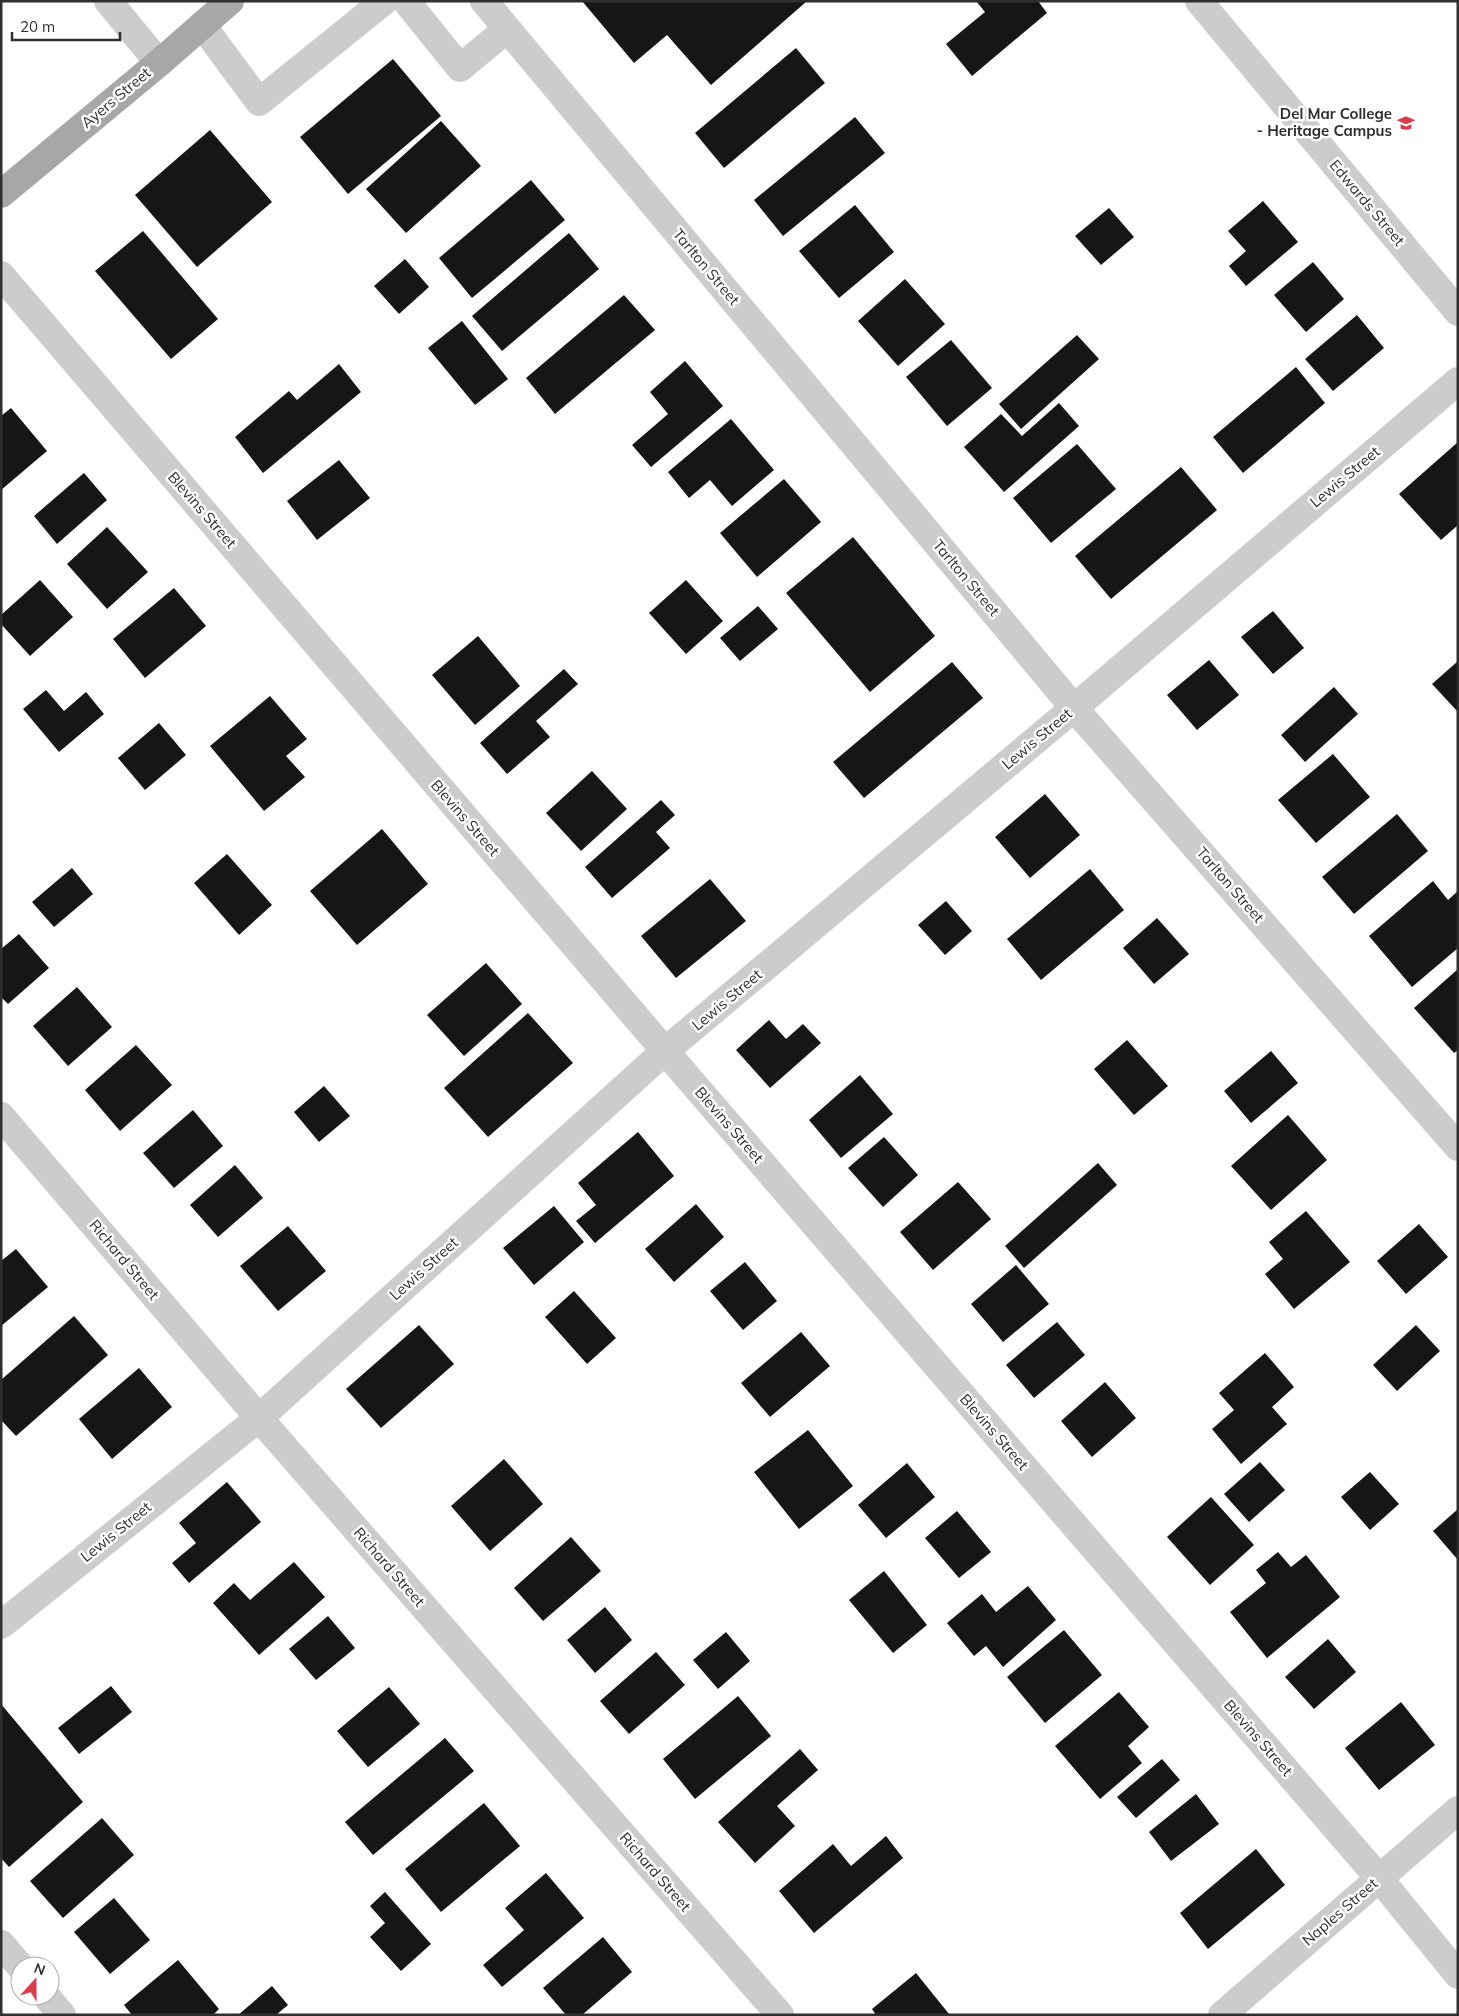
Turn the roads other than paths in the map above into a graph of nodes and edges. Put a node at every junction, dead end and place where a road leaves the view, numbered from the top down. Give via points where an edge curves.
1 (108, 1) edge
2 (230, 1) edge
3 (406, 1) edge
4 (484, 1) edge
5 (1199, 1) edge
6 (369, 6) edge
7 (202, 25) junction
8 (507, 29) junction
9 (160, 62) junction
10 (1, 194) edge
11 (1, 275) edge
12 (1458, 312) edge
13 (1458, 381) edge
14 (1074, 708) junction
15 (665, 1051) junction
16 (1, 1116) edge
17 (1458, 1147) edge
18 (259, 1418) junction
19 (1, 1625) edge
20 (1458, 1810) edge
21 (1379, 1878) junction
22 (1, 1944) edge
23 (11, 1956) edge
24 (1458, 1975) edge
25 (780, 2015) edge
26 (1222, 2015) edge

1 - 9 street
2 - 7 main road, Ayers Street
3 - 8 street via 460,68
4 - 8 street, Tarlton Street
5 - 12 street, Edwards Street
6 - 7 street via 259,102
7 - 9 main road, Ayers Street
8 - 14 street, Tarlton Street
9 - 10 main road, Ayers Street
11 - 15 street, Blevins Street
13 - 14 street, Lewis Street
14 - 15 street, Lewis Street
14 - 17 street, Tarlton Street
15 - 18 street, Lewis Street
15 - 21 street, Blevins Street
16 - 18 street, Richard Street
18 - 19 street, Lewis Street
18 - 25 street, Richard Street
20 - 21 street, Naples Street
21 - 24 street, Blevins Street
21 - 26 street, Naples Street
22 - 23 street

